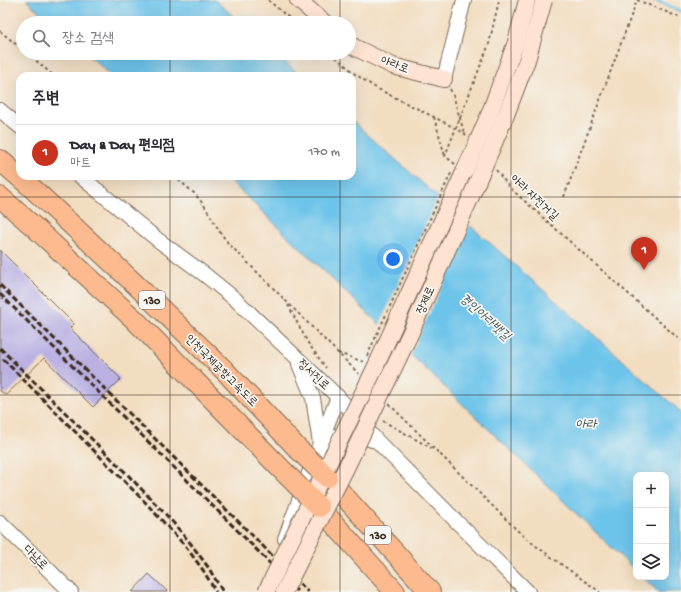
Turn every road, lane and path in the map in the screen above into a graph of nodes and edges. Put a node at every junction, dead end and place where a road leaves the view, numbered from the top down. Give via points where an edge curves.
1 (268, 0) edge
2 (298, 0) edge
3 (464, 0) edge
4 (499, 0) edge
5 (527, 0) edge
6 (544, 0) edge
7 (637, 0) edge
8 (287, 16) edge
9 (317, 16) edge
10 (681, 18) edge
11 (0, 30) edge
12 (16, 44) edge
13 (356, 48) edge
14 (35, 60) edge
15 (338, 60) edge
16 (49, 72) edge
17 (353, 72) edge
18 (356, 75) edge
19 (444, 79) junction
20 (0, 110) edge
21 (434, 117) junction
22 (16, 123) edge
23 (464, 133) junction
24 (469, 138) dead end
25 (445, 156) junction
26 (0, 160) edge
27 (455, 164) dead end
28 (492, 165) dead end
29 (452, 171) dead end
30 (16, 174) edge
31 (22, 180) edge
32 (85, 180) edge
33 (0, 196) edge
34 (564, 197) dead end
35 (287, 303) dead end
36 (681, 340) edge
37 (337, 352) dead end
38 (296, 358) junction
39 (367, 367) junction
40 (326, 369) dead end
41 (357, 378) dead end
42 (338, 397) junction
43 (377, 418) dead end
44 (376, 441) junction
45 (320, 442) junction
46 (436, 450) dead end
47 (0, 522) edge
48 (71, 592) edge
49 (266, 592) edge
50 (284, 592) edge
51 (395, 592) edge
52 (430, 592) edge
53 (528, 592) edge

1 - 8 path
2 - 9 main road
3 - 19 street
4 - 25 path, bridge via 489,44
5 - 39 main road, 장제로, bridge via 516,42 465,170
6 - 50 main road, 장제로, bridge via 527,60 469,201 360,440
7 - 10 path
7 - 34 path
11 - 12 path
13 - 19 main road, 아라로 via 394,66
14 - 16 path
15 - 17 path
18 - 21 path via 376,88
19 - 23 path via 453,95
20 - 22 street
21 - 23 path
21 - 25 path
23 - 24 path
25 - 27 path, bridge
26 - 30 highway, 인천국제공항고속도로 / 130, bridge
28 - 36 path, 아라 자전거길 via 510,188
29 - 39 path, bridge
31 - 52 highway, 인천국제공항고속도로 / 130, bridge via 224,370 327,477
32 - 38 street, 정서진로 via 235,299
33 - 51 highway, 130, bridge via 136,321 319,507
35 - 40 path via 308,343
37 - 39 path
38 - 42 street, 정서진로
38 - 45 street via 313,398
39 - 41 path
39 - 49 main road, 장제로, bridge
42 - 44 street, 정서진로
42 - 45 street, 장제로
43 - 46 path
44 - 45 street via 354,434 335,436
44 - 53 street, 정서진로
45 - 49 street, 장제로
47 - 48 street, 다남로

